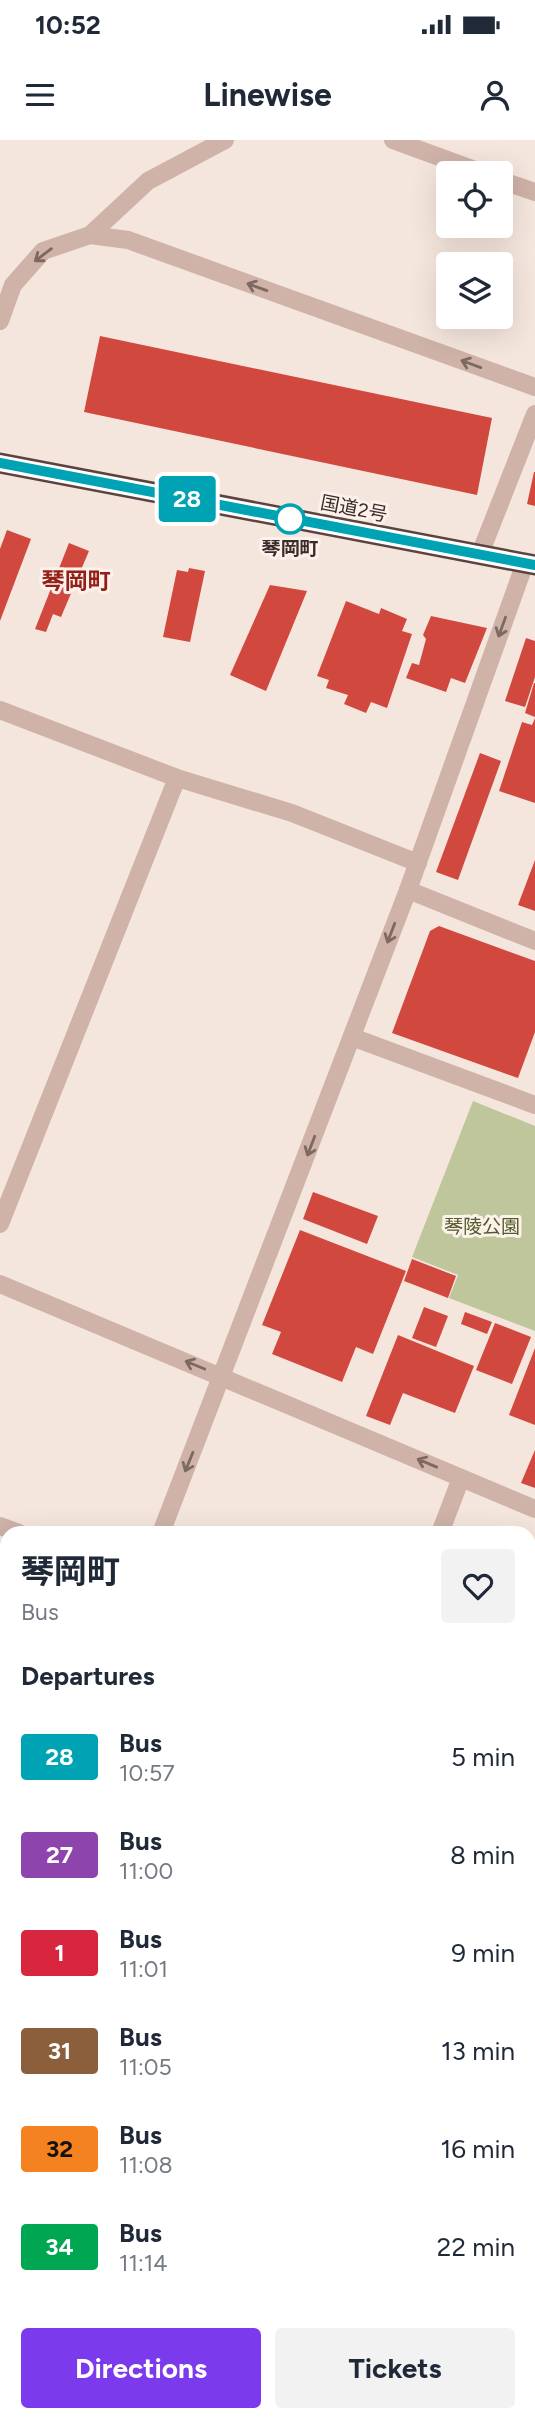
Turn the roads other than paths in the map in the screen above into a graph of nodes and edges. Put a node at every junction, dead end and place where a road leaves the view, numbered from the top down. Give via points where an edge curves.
1 (225, 140) edge
2 (393, 140) edge
3 (450, 161) edge
4 (513, 184) edge
5 (535, 192) edge
6 (90, 235) junction
7 (0, 321) edge
8 (535, 387) edge
9 (535, 414) edge
10 (0, 463) edge
11 (480, 554) junction
12 (530, 564) edge
13 (0, 710) edge
14 (177, 778) junction
15 (418, 863) junction
16 (408, 890) junction
17 (535, 941) edge
18 (352, 1037) junction
19 (535, 1105) edge
20 (0, 1224) edge
21 (0, 1284) edge
22 (223, 1376) junction
23 (461, 1478) junction
24 (535, 1509) edge
25 (164, 1526) edge
26 (443, 1526) edge

1 - 6 street via 148,181
2 - 3 street
4 - 5 street
6 -> 7 street via 43,251 13,285
8 -> 6 street via 128,240
9 - 11 street
10 - 11 highway, 国道2号
11 - 12 highway, 国道2号
12 -> 15 street
13 - 14 street
14 - 15 street via 292,813
14 - 20 street
15 - 16 street
16 - 17 street
16 -> 18 street
18 - 19 street
18 -> 22 street
22 -> 21 street
23 -> 22 street
22 -> 25 street
23 - 24 street
23 - 26 street

